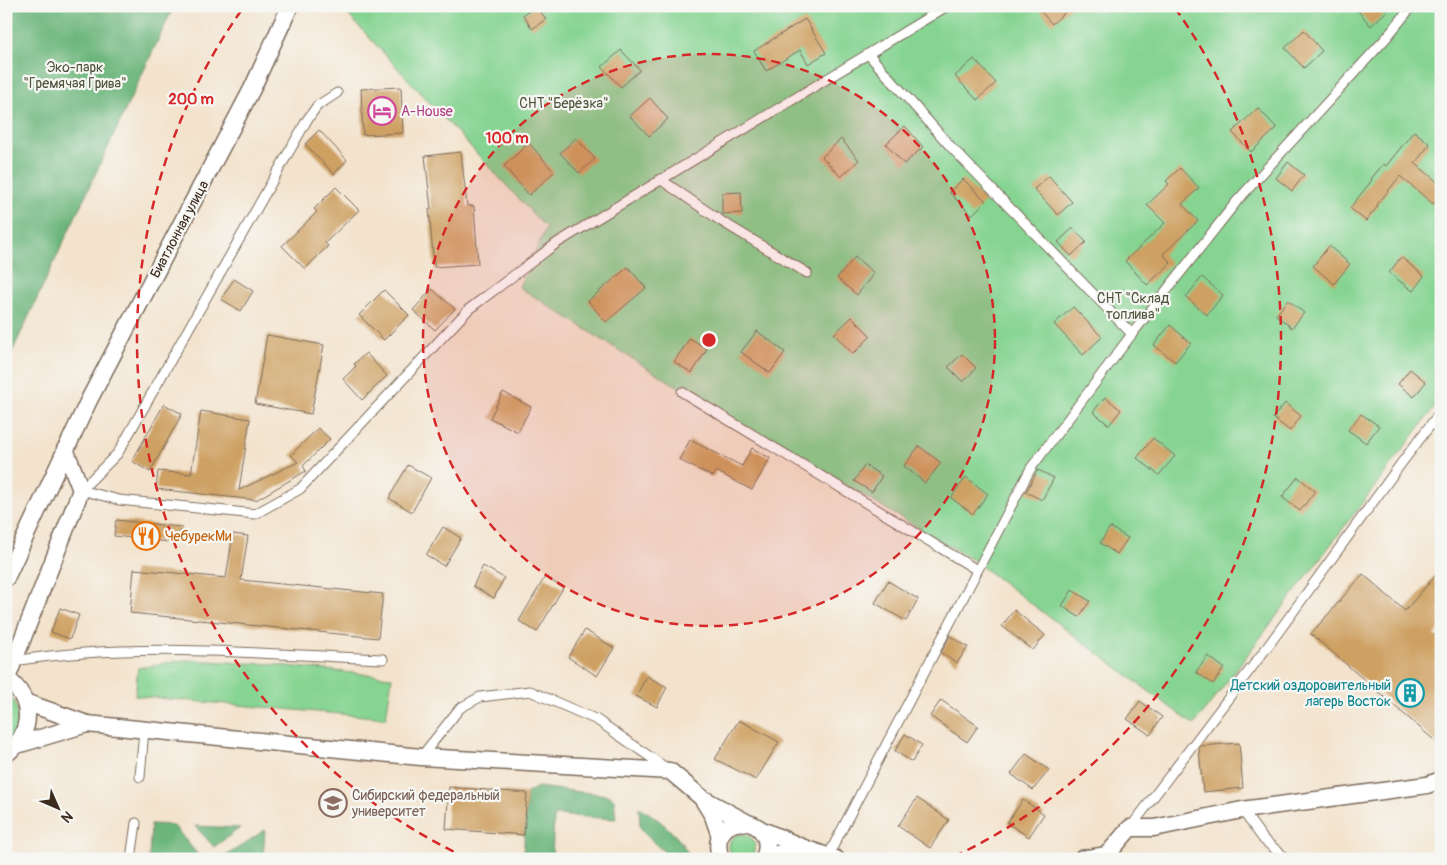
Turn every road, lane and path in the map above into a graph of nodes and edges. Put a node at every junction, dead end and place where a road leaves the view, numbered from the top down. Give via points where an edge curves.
1 (290, 6) edge
2 (947, 6) edge
3 (1412, 6) edge
4 (869, 55) junction
5 (337, 93) dead end
6 (660, 180) junction
7 (807, 273) dead end
8 (1132, 334) junction
9 (682, 392) dead end
10 (1441, 411) edge
11 (65, 449) junction
12 (81, 490) junction
13 (977, 570) junction
14 (6, 578) edge
15 (383, 659) dead end
16 (14, 661) junction
17 (6, 678) edge
18 (26, 702) junction
19 (88, 724) junction
20 (144, 730) junction
21 (12, 750) edge
22 (421, 757) junction
23 (670, 771) junction
24 (140, 777) dead end
25 (1441, 780) edge
26 (702, 798) junction
27 (1242, 810) junction
28 (136, 823) dead end
29 (753, 826) junction
30 (1130, 828) junction
31 (720, 836) junction
32 (804, 848) junction
33 (832, 857) edge
34 (1110, 857) edge
35 (131, 859) edge
36 (721, 859) edge
37 (765, 859) edge
38 (1082, 859) edge
39 (1287, 859) edge

1 - 11 street, Биатлонная улица via 252,89
2 - 4 lane
3 - 8 lane via 1237,200
4 - 6 lane
4 - 8 lane via 951,147
5 - 12 lane via 317,106 307,120 118,453
6 - 7 lane
6 - 12 lane via 557,243 468,309 300,490 255,514 119,500
8 - 13 lane via 1031,468
9 - 13 lane
10 - 30 lane
11 - 12 street
11 - 14 street, Биатлонная улица
12 - 16 street
13 - 33 lane
15 - 16 lane via 161,649
16 - 17 street
17 - 18 street via 15,684
18 - 19 street
18 - 21 street via 28,717 24,732
19 - 20 street
19 - 21 street
20 - 22 street
20 - 24 lane
22 - 23 street
22 - 23 lane via 460,708 480,697 530,691 597,720
23 - 26 street
25 - 27 street via 1427,785
26 - 29 street
26 - 31 street
27 - 30 street via 1154,828
27 - 39 lane via 1264,840
28 - 35 lane
29 - 31 street via 738,822 724,829
29 - 32 street
29 - 37 street via 767,843
30 - 34 street
31 - 36 street via 718,851
32 - 33 street
32 - 37 street
34 - 38 street

